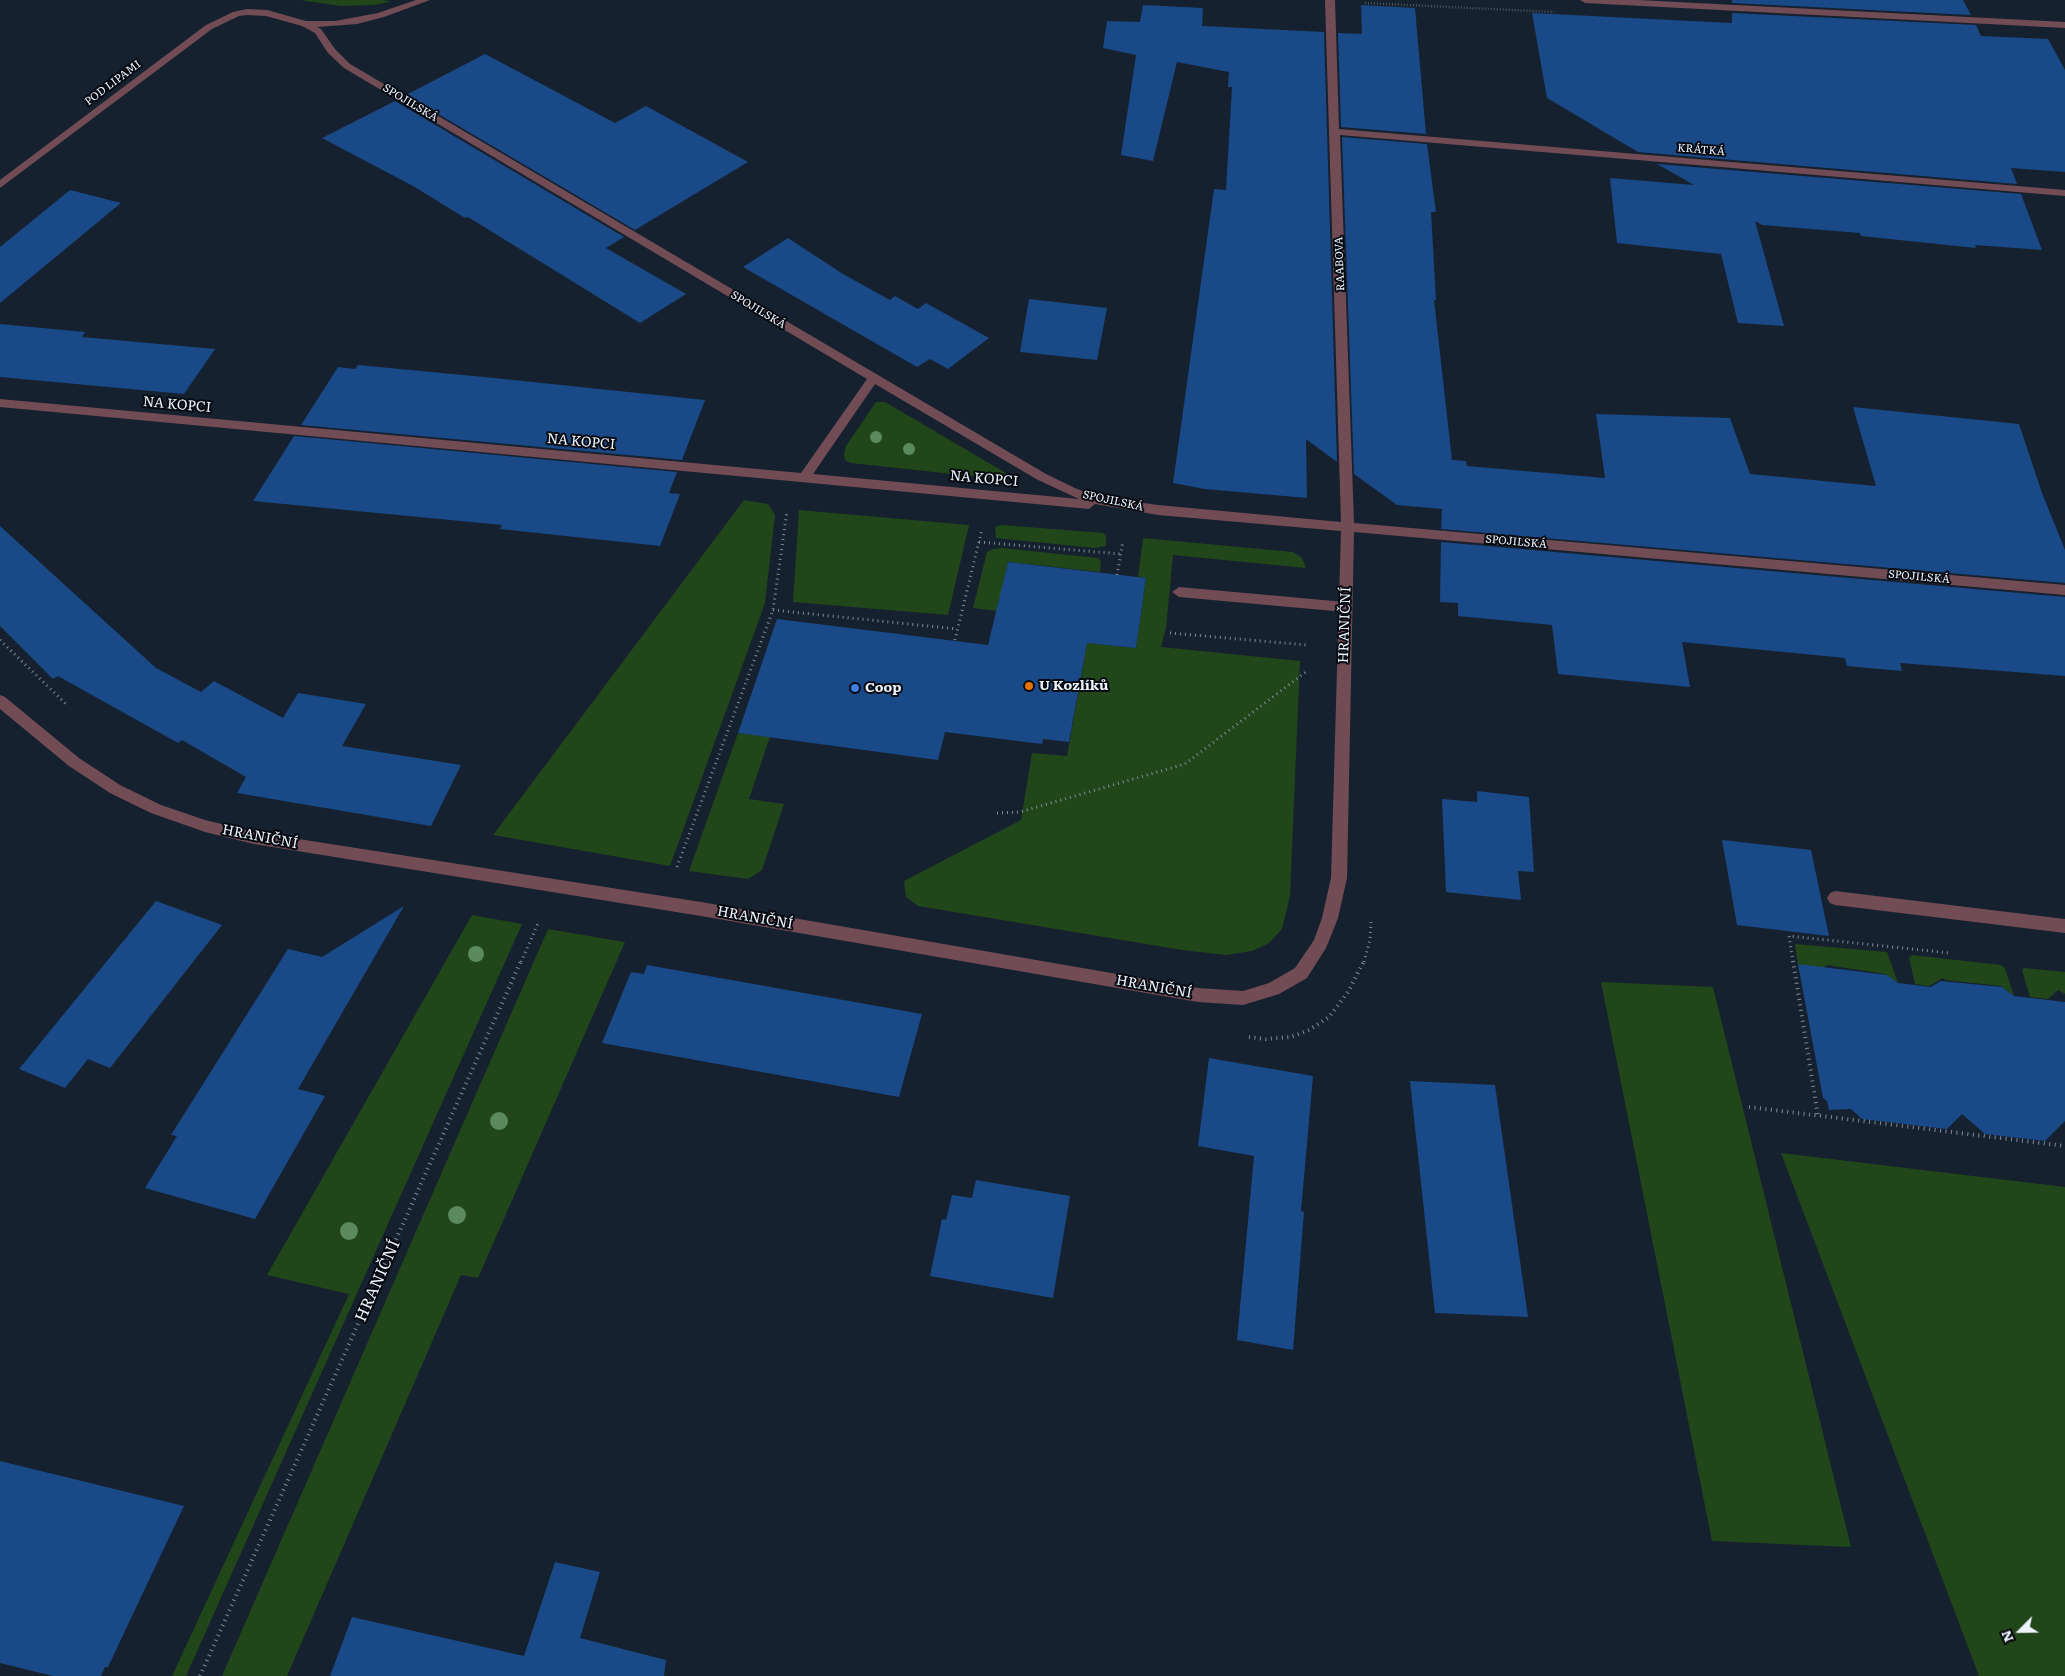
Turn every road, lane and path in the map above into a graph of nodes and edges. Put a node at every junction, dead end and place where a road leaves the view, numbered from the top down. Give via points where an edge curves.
1 (425, 0) edge
2 (1330, 0) edge
3 (1585, 0) edge
4 (248, 7) joint
5 (305, 24) junction
6 (2065, 25) edge
7 (1336, 132) junction
8 (0, 185) edge
9 (2065, 193) edge
10 (873, 378) junction
11 (0, 403) edge
12 (804, 478) junction
13 (787, 505) dead end
14 (1158, 510) junction
15 (1347, 527) junction
16 (1117, 574) dead end
17 (2065, 590) edge
18 (1180, 592) dead end
19 (1345, 607) junction
20 (773, 610) junction
21 (957, 629) junction
22 (1170, 633) dead end
23 (0, 640) edge
24 (954, 640) dead end
25 (1309, 645) dead end
26 (1309, 669) dead end
27 (0, 701) edge
28 (72, 709) dead end
29 (997, 813) dead end
30 (1835, 898) dead end
31 (665, 903) junction
32 (530, 917) dead end
33 (1371, 920) dead end
34 (2065, 926) edge
35 (1960, 954) dead end
36 (1244, 1037) dead end
37 (1749, 1107) dead end
38 (1818, 1116) junction
39 (2065, 1146) edge
40 (200, 1676) edge

1 - 5 street via 357,21
2 - 7 street, RAABOVA
3 - 6 street
4 - 5 street, SPOJILSKÁ
4 - 8 street, POD LIPAMI via 222,19 189,41
5 - 10 street, SPOJILSKÁ via 318,31 331,52 347,66
7 - 9 street, KRÁTKÁ
7 - 15 street, RAABOVA
10 - 12 street
10 - 14 street, SPOJILSKÁ via 1073,492
11 - 12 street, NA KOPCI
12 - 14 street, NA KOPCI
13 - 20 path
14 - 15 street, SPOJILSKÁ
15 - 17 street, SPOJILSKÁ
15 - 19 street, HRANIČNÍ
16 - 21 path via 1121,552 979,542
18 - 19 street
19 - 31 street, HRANIČNÍ via 1338,878 1330,918 1320,943 1301,973 1273,989 1243,998 1198,995
20 - 21 path
20 - 31 path
21 - 24 path
22 - 25 path
23 - 28 path
26 - 29 path via 1185,764 1020,812
27 - 31 street, HRANIČNÍ via 74,762 115,789 156,809 205,826 254,838
30 - 34 street
32 - 40 path, HRANIČNÍ via 540,918
33 - 36 path via 1370,940 1363,964 1329,1017 1291,1037
35 - 38 path via 1789,936
37 - 38 path
38 - 39 path

